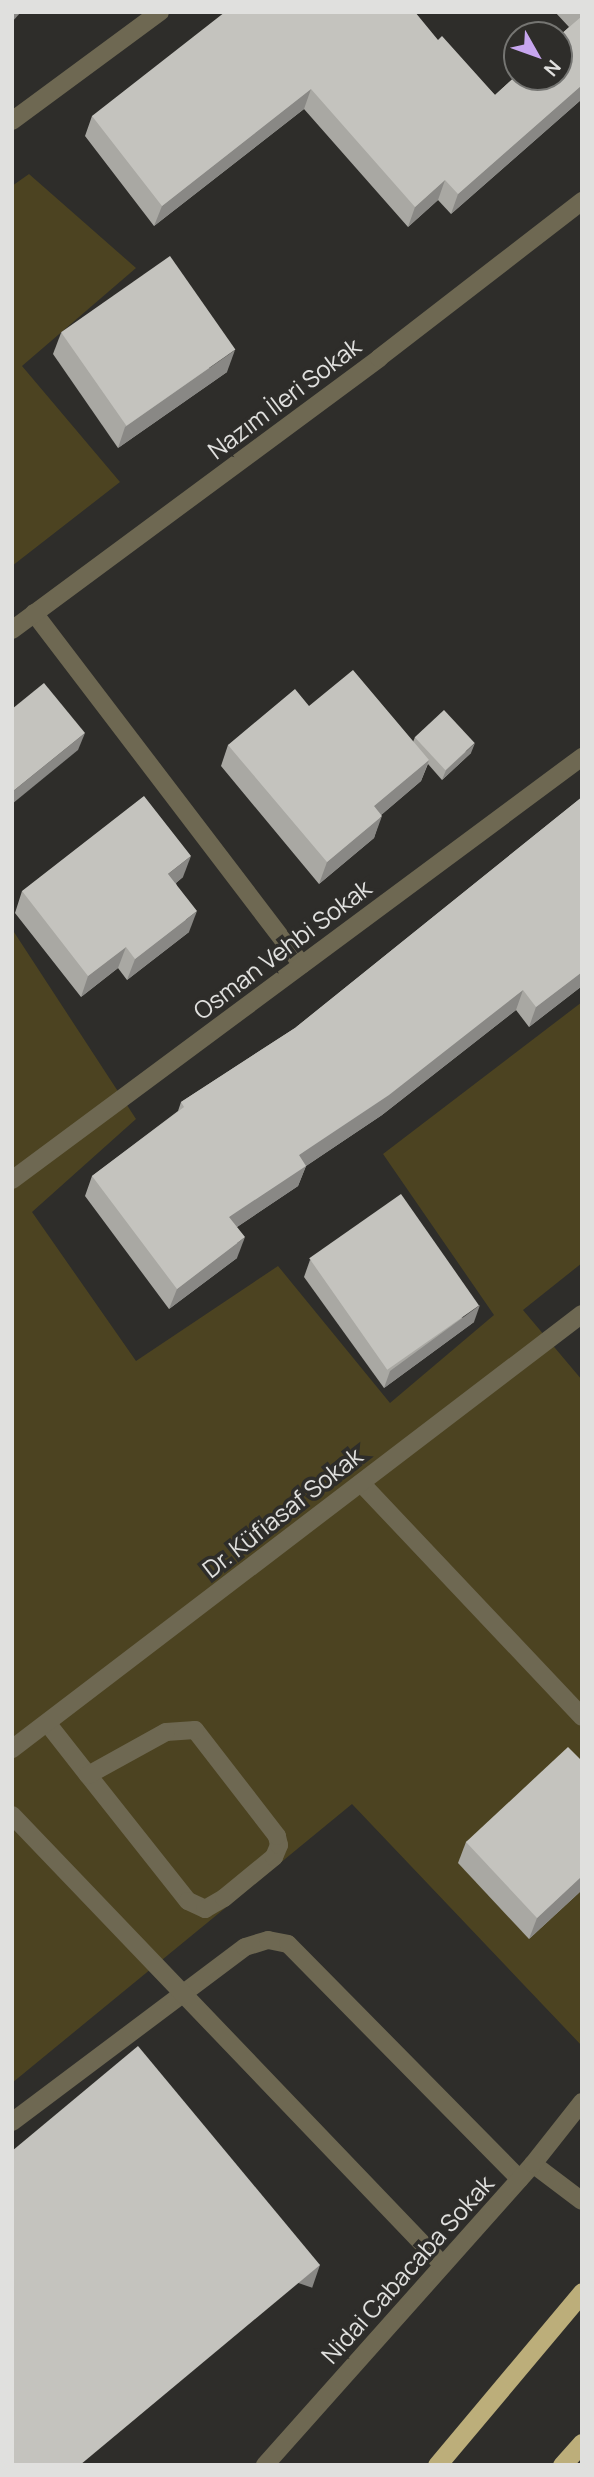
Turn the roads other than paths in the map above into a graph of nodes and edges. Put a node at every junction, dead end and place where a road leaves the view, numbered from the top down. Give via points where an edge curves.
1 (156, 13) edge
2 (12, 121) edge
3 (582, 201) edge
4 (34, 613) junction
5 (12, 630) edge
6 (582, 757) edge
7 (302, 965) junction
8 (12, 1180) edge
9 (582, 1314) edge
10 (361, 1483) junction
11 (582, 1717) edge
12 (48, 1724) junction
13 (12, 1749) edge
14 (88, 1775) junction
15 (12, 1815) edge
16 (180, 1993) junction
17 (582, 2102) edge
18 (12, 2122) edge
19 (533, 2164) junction
20 (520, 2179) junction
21 (582, 2201) edge
22 (443, 2265) junction
23 (582, 2292) edge
24 (582, 2443) edge
25 (265, 2465) edge
26 (437, 2465) edge
27 (562, 2465) edge

1 - 2 street
3 - 4 street, Nazım İleri Sokak
4 - 5 street, Nazım İleri Sokak
4 - 7 street
6 - 7 street, Osman Vehbi Sokak
7 - 8 street, Osman Vehbi Sokak
9 - 10 street, Dr. Küfiasaf Sokak
10 - 11 street
10 - 12 street, Dr. Küfiasaf Sokak
12 - 13 street, Dr. Küfiasaf Sokak
12 - 14 street
14 - 14 street via 188,1901 205,1909 274,1857 279,1845 195,1730 166,1732
15 - 16 street
16 - 18 street
16 - 20 street via 245,1947 268,1941 288,1944
16 - 22 street
17 - 19 street, Nidai Cabacaba Sokak
19 - 20 street, Nidai Cabacaba Sokak
19 - 21 street
20 - 22 street, Nidai Cabacaba Sokak
22 - 25 street, Nidai Cabacaba Sokak
23 - 26 highway
24 - 27 highway

